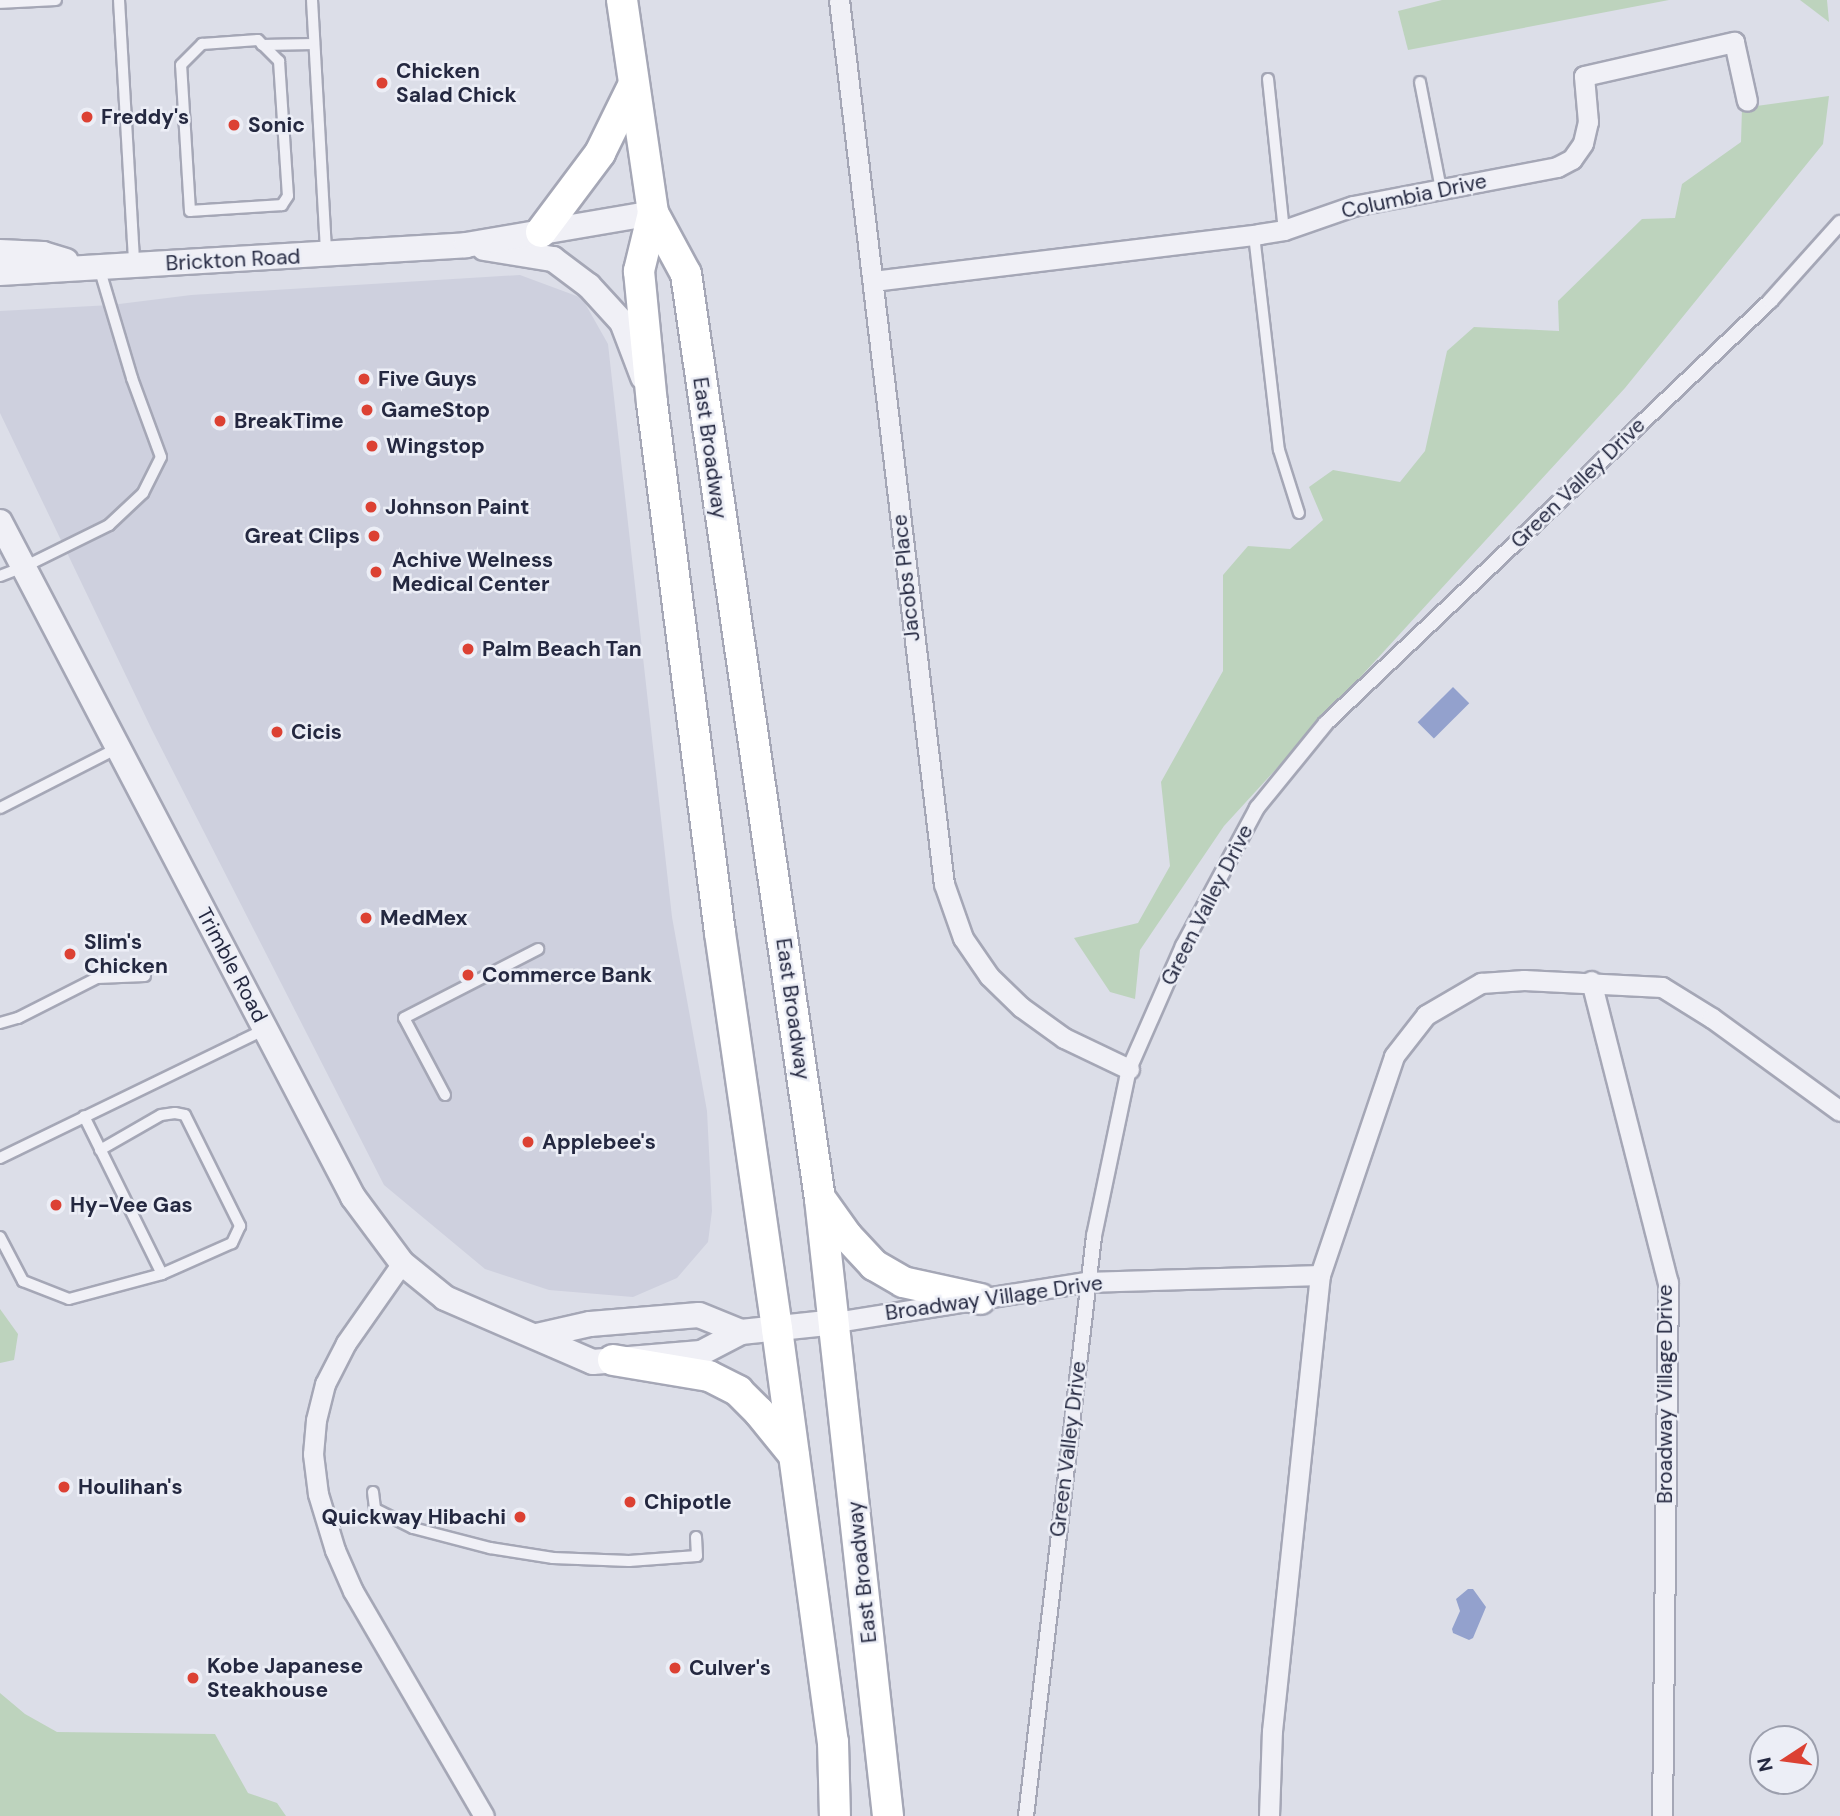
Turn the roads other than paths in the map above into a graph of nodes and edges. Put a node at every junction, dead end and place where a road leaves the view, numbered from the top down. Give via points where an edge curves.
1 (56, 0) edge
2 (119, 0) edge
3 (312, 0) edge
4 (621, 0) edge
5 (839, 0) edge
6 (0, 4) edge
7 (314, 44) junction
8 (262, 45) junction
9 (1268, 79) dead end
10 (1420, 82) dead end
11 (633, 86) junction
12 (1747, 101) dead end
13 (1441, 189) junction
14 (653, 213) junction
15 (1840, 223) edge
16 (1284, 230) junction
17 (541, 232) junction
18 (1254, 235) junction
19 (466, 245) junction
20 (0, 252) edge
21 (326, 255) junction
22 (134, 264) junction
23 (93, 267) junction
24 (5, 275) edge
25 (873, 281) junction
26 (652, 403) junction
27 (1299, 513) dead end
28 (0, 522) edge
29 (24, 568) junction
30 (0, 576) edge
31 (118, 748) junction
32 (0, 808) edge
33 (538, 949) dead end
34 (145, 976) dead end
35 (1591, 981) junction
36 (0, 1023) edge
37 (265, 1029) junction
38 (1129, 1069) junction
39 (445, 1095) dead end
40 (1840, 1111) edge
41 (84, 1116) junction
42 (100, 1150) junction
43 (0, 1158) edge
44 (820, 1199) junction
45 (0, 1237) edge
46 (402, 1263) junction
47 (162, 1274) junction
48 (1320, 1275) junction
49 (1086, 1282) junction
50 (980, 1299) junction
51 (836, 1322) junction
52 (778, 1329) junction
53 (741, 1332) junction
54 (537, 1336) junction
55 (613, 1360) junction
56 (794, 1455) junction
57 (373, 1492) dead end
58 (696, 1537) dead end
59 (484, 1816) edge
60 (835, 1816) edge
61 (888, 1816) edge
62 (1026, 1816) edge
63 (1269, 1816) edge
64 (1662, 1816) edge

1 - 6 lane
2 - 22 lane
3 - 7 lane
4 - 11 main road, East Broadway
5 - 25 street, Jacobs Place
7 - 8 lane
7 - 21 lane
8 - 8 lane via 258,40 202,44 181,65 190,211 282,205 288,195 279,61
9 - 16 lane
10 - 13 lane
11 - 14 main road, East Broadway
11 - 17 main road via 600,153
12 - 13 street, Columbia Drive via 1734,41 1584,76 1588,122 1583,143 1572,159 1557,167
13 - 16 street, Columbia Drive via 1353,206
14 - 17 street, Brickton Road
14 - 26 main road, East Broadway via 639,271
14 - 44 main road, East Broadway via 686,274
15 - 38 street, Green Valley Drive via 1770,300 1326,723 1290,764 1257,808 1183,946
16 - 18 street, Columbia Drive
17 - 19 street, Brickton Road
18 - 25 street, Columbia Drive
18 - 27 lane via 1279,450
19 - 21 street, Brickton Road
19 - 26 street, Brickton Road via 553,259 589,286 622,322
20 - 23 street via 43,254
21 - 22 street, Brickton Road
22 - 23 street, Brickton Road
23 - 24 street, Brickton Road
23 - 29 lane via 161,457 143,493 108,525
25 - 38 street, Jacobs Place via 944,884 963,938 989,976 1064,1038
26 - 52 main road, East Broadway via 720,933
28 - 29 street, Trimble Road
29 - 30 lane
29 - 31 street, Trimble Road
31 - 32 lane
31 - 37 street, Trimble Road
33 - 39 lane via 404,1018
34 - 36 lane via 97,978
35 - 40 street via 1662,987
35 - 48 street via 1481,983 1426,1014 1394,1056
35 - 64 street, Broadway Village Drive via 1668,1282
37 - 41 lane
37 - 46 street, Trimble Road via 353,1197
38 - 49 street, Green Valley Drive
41 - 42 lane
41 - 43 lane
42 - 47 lane
42 - 47 lane via 161,1115 185,1115 240,1226 232,1242
44 - 50 main road via 874,1265 904,1282
44 - 51 main road, East Broadway
45 - 47 lane via 23,1281 69,1299
46 - 54 street, Trimble Road via 444,1298
46 - 59 street via 346,1343 325,1384 313,1454 318,1493 353,1591
48 - 49 street, Broadway Village Drive
48 - 63 street via 1272,1731
49 - 50 street, Broadway Village Drive
49 - 62 street, Green Valley Drive
50 - 51 street, Broadway Village Drive
51 - 52 street, Trimble Road
51 - 61 main road, East Broadway
52 - 53 street, Trimble Road
52 - 56 main road, East Broadway
53 - 54 street, Trimble Road via 699,1315 590,1324
53 - 55 street, Trimble Road via 701,1353
54 - 55 street, Trimble Road via 593,1362
55 - 56 main road via 709,1376 738,1391
56 - 60 main road, East Broadway via 833,1742
57 - 58 lane via 376,1509 413,1528 540,1556 629,1561 697,1556

